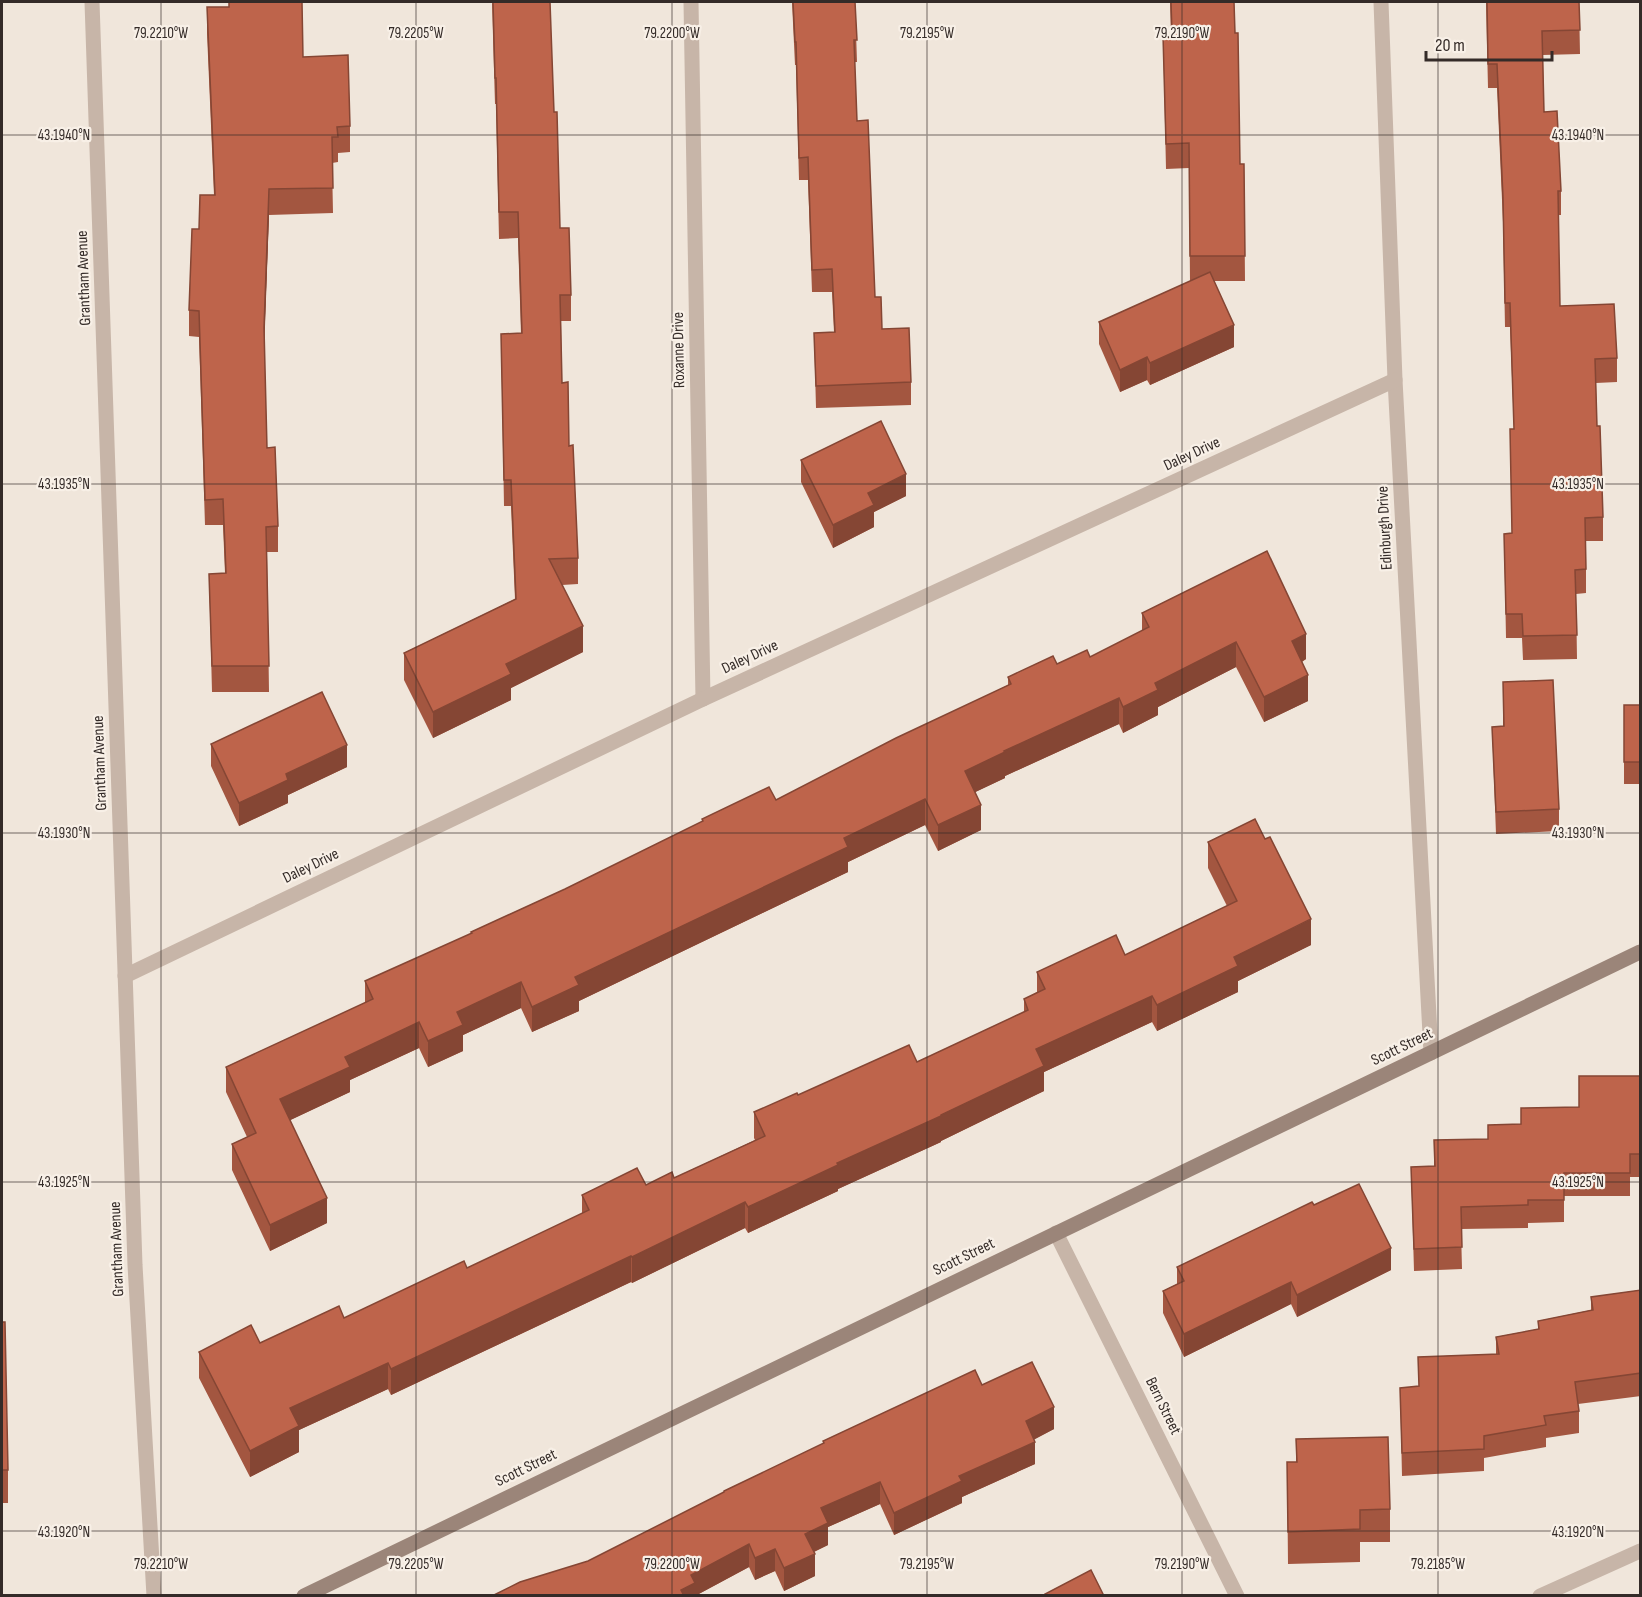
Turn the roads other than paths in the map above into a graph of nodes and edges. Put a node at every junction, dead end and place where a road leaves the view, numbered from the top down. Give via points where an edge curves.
1 (92, 2) edge
2 (691, 2) edge
3 (1381, 2) edge
4 (1395, 380) junction
5 (703, 699) junction
6 (1641, 952) edge
7 (125, 976) junction
8 (1431, 1053) junction
9 (1056, 1233) junction
10 (1641, 1551) edge
11 (1549, 1594) edge
12 (153, 1596) edge
13 (304, 1596) edge
14 (1237, 1596) edge

1 - 7 street, Grantham Avenue
2 - 5 street, Roxanne Drive
3 - 4 street, Edinburgh Drive
4 - 5 street, Daley Drive
4 - 8 street, Edinburgh Drive
5 - 7 street, Daley Drive
6 - 8 main road, Scott Street
7 - 12 street, Grantham Avenue via 135,1265
8 - 9 main road, Scott Street
9 - 13 main road, Scott Street
9 - 14 street, Bern Street
10 - 11 street

